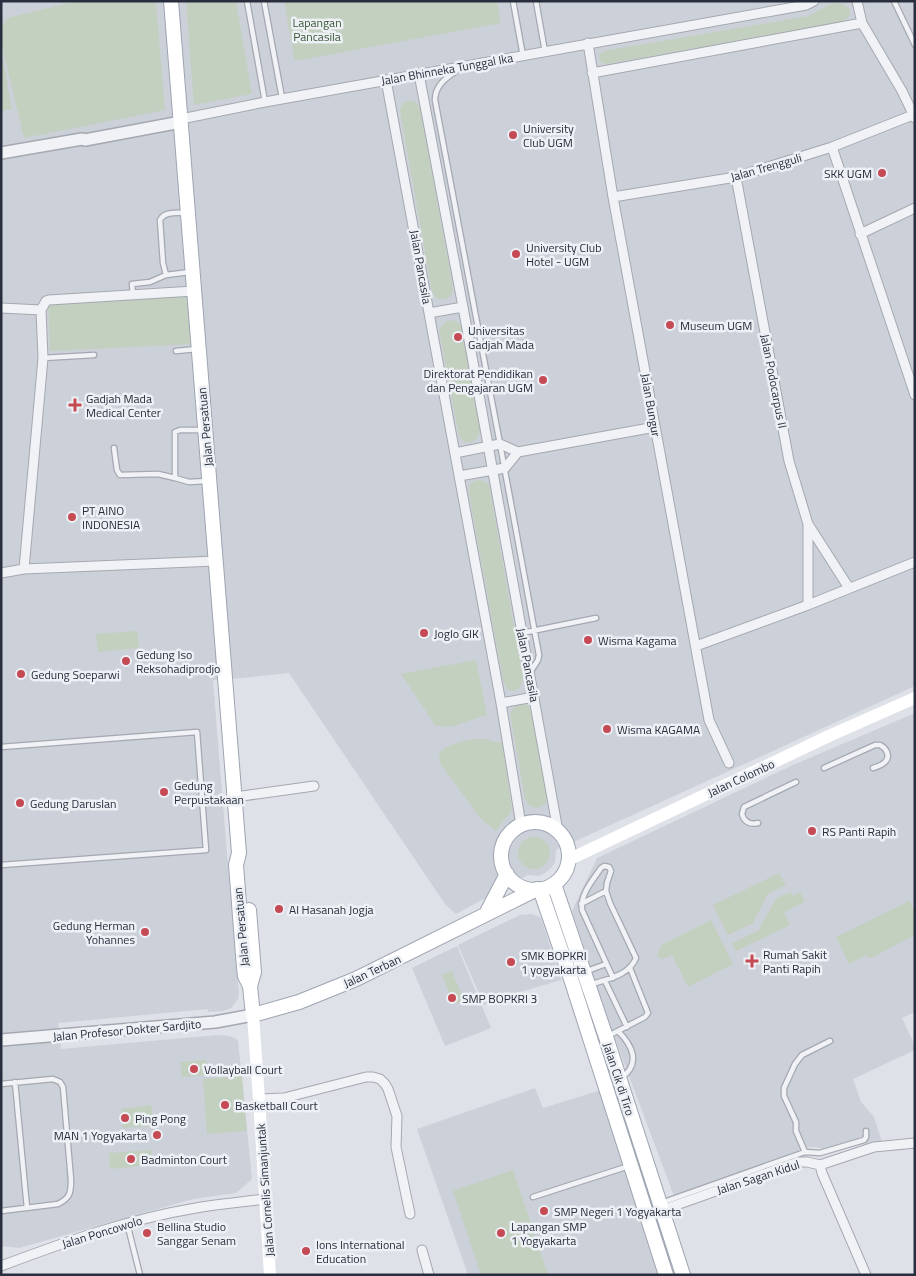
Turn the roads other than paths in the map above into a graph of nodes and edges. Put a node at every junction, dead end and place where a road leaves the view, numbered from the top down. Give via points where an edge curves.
1 (171, 1) edge
2 (247, 1) edge
3 (264, 1) edge
4 (513, 1) edge
5 (536, 1) edge
6 (814, 1) edge
7 (857, 1) edge
8 (894, 1) edge
9 (862, 23) junction
10 (915, 45) edge
11 (588, 46) junction
12 (545, 53) junction
13 (523, 58) junction
14 (455, 72) junction
15 (592, 73) junction
16 (419, 77) junction
17 (387, 82) junction
18 (283, 99) junction
19 (264, 102) junction
20 (914, 116) edge
21 (181, 121) junction
22 (832, 147) junction
23 (1, 153) edge
24 (736, 177) junction
25 (613, 197) junction
26 (454, 200) junction
27 (443, 202) junction
28 (915, 208) edge
29 (188, 212) junction
30 (860, 234) junction
31 (192, 272) junction
32 (166, 275) junction
33 (194, 291) junction
34 (133, 295) junction
35 (474, 305) junction
36 (463, 307) junction
37 (1, 308) edge
38 (41, 310) junction
39 (429, 313) junction
40 (199, 349) junction
41 (176, 351) dead end
42 (94, 355) dead end
43 (43, 358) junction
44 (915, 395) edge
45 (655, 427) junction
46 (205, 430) junction
47 (500, 444) junction
48 (488, 446) junction
49 (114, 448) dead end
50 (518, 452) junction
51 (455, 453) junction
52 (505, 468) junction
53 (492, 470) junction
54 (459, 476) junction
55 (175, 478) junction
56 (209, 480) junction
57 (808, 524) junction
58 (216, 561) junction
59 (915, 562) edge
60 (522, 567) junction
61 (24, 569) junction
62 (510, 569) junction
63 (1, 572) edge
64 (849, 588) junction
65 (808, 605) junction
66 (596, 618) dead end
67 (534, 631) junction
68 (522, 633) junction
69 (696, 646) junction
70 (530, 678) junction
71 (534, 697) junction
72 (915, 698) edge
73 (501, 703) junction
74 (1, 747) edge
75 (730, 763) dead end
76 (824, 768) dead end
77 (873, 768) dead end
78 (796, 782) dead end
79 (314, 786) dead end
80 (235, 798) junction
81 (758, 823) dead end
82 (521, 825) junction
83 (558, 831) junction
84 (568, 860) junction
85 (1, 865) edge
86 (507, 874) junction
87 (554, 884) junction
88 (538, 889) junction
89 (606, 891) junction
90 (581, 904) junction
91 (486, 914) junction
92 (606, 964) junction
93 (630, 968) junction
94 (583, 972) junction
95 (613, 978) junction
96 (606, 981) junction
97 (589, 986) junction
98 (253, 1016) junction
99 (626, 1027) junction
100 (612, 1034) junction
101 (1, 1040) edge
102 (830, 1041) dead end
103 (619, 1079) junction
104 (15, 1082) junction
105 (1, 1084) edge
106 (259, 1099) junction
107 (866, 1132) dead end
108 (915, 1143) edge
109 (804, 1152) junction
110 (631, 1165) junction
111 (820, 1165) junction
112 (533, 1197) dead end
113 (265, 1199) junction
114 (661, 1207) junction
115 (27, 1208) junction
116 (1, 1211) edge
117 (410, 1214) dead end
118 (127, 1223) junction
119 (422, 1250) dead end
120 (1, 1260) edge
121 (14, 1262) junction
122 (1, 1266) edge
123 (140, 1275) edge
124 (270, 1275) edge
125 (429, 1275) edge
126 (666, 1275) edge
127 (683, 1275) edge
128 (866, 1275) edge

1 - 21 main road, Jalan Persatuan
2 - 19 lane
3 - 18 lane
4 - 13 lane
5 - 12 lane
6 - 11 street, Jalan Bhinneka Tunggal Ika
7 - 9 street
8 - 10 lane
9 - 15 street
9 - 20 street
11 - 12 street, Jalan Bhinneka Tunggal Ika
11 - 15 street, Jalan Bungur
12 - 13 street, Jalan Bhinneka Tunggal Ika
13 - 14 street, Jalan Bhinneka Tunggal Ika
13 - 16 street, Jalan Bhinneka Tunggal Ika
14 - 16 street, Jalan Bhinneka Tunggal Ika
14 - 26 lane via 437,89 435,97
15 - 25 street, Jalan Bungur
16 - 17 street, Jalan Bhinneka Tunggal Ika
16 - 27 street, Jalan Pancasila
17 - 18 street, Jalan Bhinneka Tunggal Ika
17 - 39 street, Jalan Pancasila
18 - 19 street, Jalan Bhinneka Tunggal Ika
19 - 21 street, Jalan Bhinneka Tunggal Ika
20 - 22 street, Jalan Trengguli
21 - 23 street, Jalan Bhinneka Tunggal Ika
21 - 29 main road, Jalan Persatuan
22 - 24 street, Jalan Trengguli
22 - 30 street
24 - 25 street, Jalan Trengguli
24 - 57 street, Jalan Podocarpus II via 789,461
25 - 45 street, Jalan Bungur
26 - 27 lane
26 - 35 lane
27 - 36 street, Jalan Pancasila
28 - 30 street
29 - 31 main road, Jalan Persatuan
29 - 32 lane via 165,214 160,220
30 - 44 street
31 - 32 lane
31 - 33 main road, Jalan Persatuan
32 - 34 lane via 150,282 132,284
33 - 34 street
33 - 40 main road, Jalan Persatuan
34 - 38 street via 49,300
35 - 36 lane
35 - 47 lane
36 - 39 street
36 - 48 street, Jalan Pancasila
37 - 38 street
38 - 43 street
39 - 51 street, Jalan Pancasila
40 - 41 lane
40 - 46 main road, Jalan Persatuan
42 - 43 lane
43 - 61 street
45 - 50 street
45 - 69 street, Jalan Bungur
46 - 55 lane via 175,432
46 - 56 main road, Jalan Persatuan
47 - 48 street
47 - 50 street
47 - 52 lane
48 - 51 street
48 - 53 street, Jalan Pancasila
49 - 55 lane via 120,475 158,474
50 - 52 street
51 - 54 street, Jalan Pancasila
52 - 53 street
52 - 60 lane
53 - 54 street
53 - 62 street, Jalan Pancasila
54 - 73 street, Jalan Pancasila
55 - 56 lane via 189,482
56 - 58 main road, Jalan Persatuan
57 - 64 street, Jalan Podocarpus II
57 - 65 street, Jalan Podocarpus II
58 - 61 street
58 - 80 main road, Jalan Persatuan
59 - 64 street
60 - 62 lane
60 - 67 lane
61 - 63 street
62 - 68 street, Jalan Pancasila
64 - 65 street
65 - 69 street
66 - 67 lane
67 - 68 lane
67 - 70 lane via 539,658
68 - 70 street, Jalan Pancasila
69 - 75 street, Jalan Bungur via 709,720
70 - 71 street, Jalan Pancasila
71 - 73 street
71 - 83 street, Jalan Pancasila
72 - 84 main road, Jalan Colombo
73 - 82 street, Jalan Pancasila
74 - 85 lane via 197,732 206,850
76 - 77 lane via 880,744 887,751 887,759
78 - 81 lane via 744,807 742,814 746,821
79 - 80 street
80 - 98 main road, Jalan Persatuan via 239,853 245,864 254,972 250,986
82 - 83 main road via 542,823
82 - 86 main road via 510,834 502,849 502,864
83 - 84 main road via 567,845
84 - 87 main road via 564,873
86 - 88 main road via 518,885
86 - 91 main road
87 - 88 main road
87 - 94 main road, Jalan Cik di Tiro
88 - 91 main road, Jalan Terban
88 - 110 main road, Jalan Cik di Tiro
89 - 90 lane
89 - 90 lane via 611,871 608,866 601,868
89 - 93 lane via 636,956
90 - 92 lane
91 - 98 main road, Jalan Terban via 335,988
92 - 94 lane
92 - 95 lane
93 - 95 lane
93 - 99 lane via 648,1013
94 - 97 main road, Jalan Cik di Tiro
95 - 96 lane
96 - 97 lane
96 - 99 lane
97 - 100 main road, Jalan Cik di Tiro
98 - 101 street, Jalan Profesor Dokter Sardjito
98 - 106 main road, Jalan Cornelis Simanjuntak
99 - 100 lane
100 - 103 main road, Jalan Cik di Tiro
100 - 103 lane via 626,1038 633,1058 630,1071
102 - 109 lane via 802,1055 784,1088
103 - 114 main road, Jalan Cik di Tiro
104 - 105 lane
104 - 115 lane
104 - 115 lane via 53,1079 63,1087 71,1190 66,1200 58,1204
106 - 113 main road, Jalan Cornelis Simanjuntak
106 - 117 street via 284,1098 366,1077 380,1079 388,1089 397,1116 396,1147
107 - 109 lane, Jalan Sagan Kidul via 864,1140 820,1153
108 - 111 street, Jalan Sagan Kidul via 874,1147
109 - 114 lane, Jalan Sagan Kidul
110 - 112 lane
110 - 126 main road, Jalan Cik di Tiro
111 - 114 street, Jalan Sagan Kidul via 798,1162
111 - 128 street
113 - 118 street, Jalan Poncowolo via 196,1208
113 - 124 main road, Jalan Cornelis Simanjuntak
114 - 127 main road, Jalan Cik di Tiro
115 - 116 lane
118 - 121 street, Jalan Poncowolo
118 - 123 lane
119 - 125 street
120 - 121 street
121 - 122 street, Jalan Poncowolo

